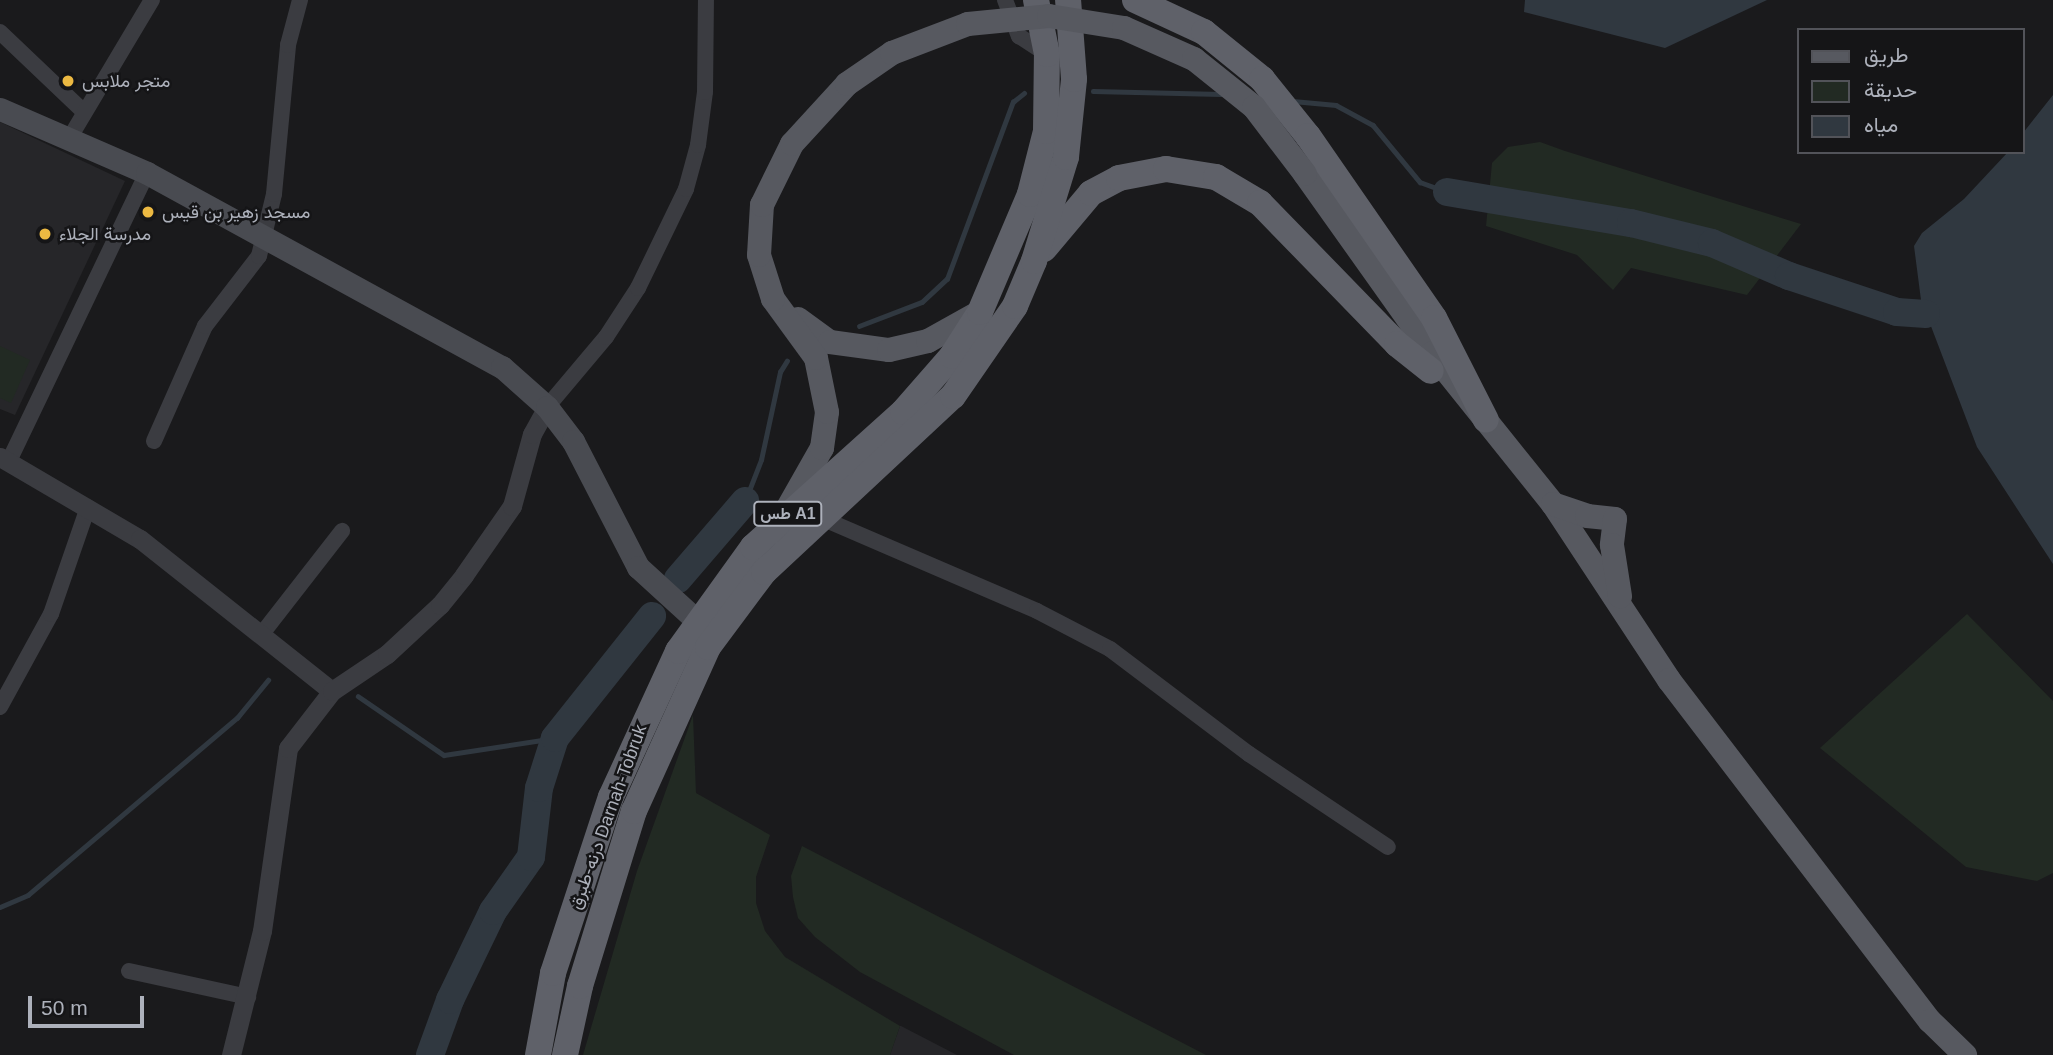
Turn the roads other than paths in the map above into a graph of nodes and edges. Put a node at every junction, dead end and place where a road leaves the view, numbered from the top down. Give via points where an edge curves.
1 (152, 0) edge
2 (300, 0) edge
3 (706, 0) edge
4 (1005, 0) edge
5 (1036, 0) edge
6 (1068, 0) edge
7 (1135, 0) edge
8 (0, 32) edge
9 (1047, 54) junction
10 (0, 109) edge
11 (83, 111) junction
12 (69, 139) junction
13 (797, 148) junction
14 (147, 173) junction
15 (1300, 177) junction
16 (262, 239) junction
17 (1034, 261) junction
18 (980, 312) junction
19 (1432, 371) junction
20 (554, 415) junction
21 (1486, 420) junction
22 (154, 440) dead end
23 (3, 459) edge
24 (1553, 504) junction
25 (88, 507) junction
26 (819, 517) junction
27 (782, 519) junction
28 (342, 531) dead end
29 (1622, 607) junction
30 (696, 620) junction
31 (261, 635) junction
32 (332, 691) junction
33 (0, 707) edge
34 (1388, 847) dead end
35 (129, 971) dead end
36 (248, 997) junction
37 (230, 1055) edge
38 (538, 1055) edge
39 (565, 1055) edge
40 (1949, 1055) edge
41 (1965, 1055) edge

1 - 11 street
2 - 16 street via 288,45 274,194
3 - 20 street via 704,106 687,188 638,288
4 - 9 street via 1019,36
5 - 9 highway, درنه-طبرق Darnah-Tobruk / طس A1
6 - 17 highway, درنه-طبرق Darnah-Tobruk / طس A1 via 1072,115 1066,157
7 - 21 highway via 1204,32 1262,79 1308,136 1434,318
8 - 11 street
9 - 18 highway, درنه-طبرق Darnah-Tobruk / طس A1 via 1046,131 1039,160 1021,217
10 - 12 main road
11 - 12 street
12 - 14 main road
13 - 15 main road via 854,93 897,63 970,34 1048,27 1121,39 1188,69 1245,115
13 - 18 main road via 776,195 767,245 776,286 800,321 830,342 889,350 928,341
13 - 27 main road via 762,205 759,256 773,299 816,358 826,394 827,422 814,467
14 - 16 main road
14 - 23 street
15 - 19 main road
15 - 21 main road
16 - 20 main road via 489,358
16 - 22 street via 255,265 205,326
17 - 19 highway via 1091,193 1105,185 1150,170 1200,172 1232,184 1260,203 1397,344
17 - 26 highway, درنه-طبرق Darnah-Tobruk / طس A1 via 1015,306 953,396
18 - 27 highway, درنه-طبرق Darnah-Tobruk / طس A1 via 952,356 903,412
19 - 40 main road via 1548,522 1667,695 1910,1012
20 - 30 main road via 638,567
20 - 32 street via 530,444 512,506 440,605 387,654
21 - 24 main road
23 - 25 street
24 - 29 main road
24 - 29 main road via 1587,516 1615,519 1612,545
25 - 31 street via 140,539
25 - 33 street via 51,614
26 - 34 street via 1037,611 1110,649 1249,754
26 - 39 highway, درنه-طبرق Darnah-Tobruk / طس A1 via 732,610 676,712 610,884
27 - 30 highway, درنه-طبرق Darnah-Tobruk / طس A1 via 753,547
28 - 31 street
29 - 41 main road via 1669,680 1930,1021
30 - 38 highway, درنه-طبرق Darnah-Tobruk / طس A1 via 658,689 611,797 553,974
31 - 32 street
32 - 36 street via 296,733 284,763 264,918
35 - 36 street
36 - 37 street

